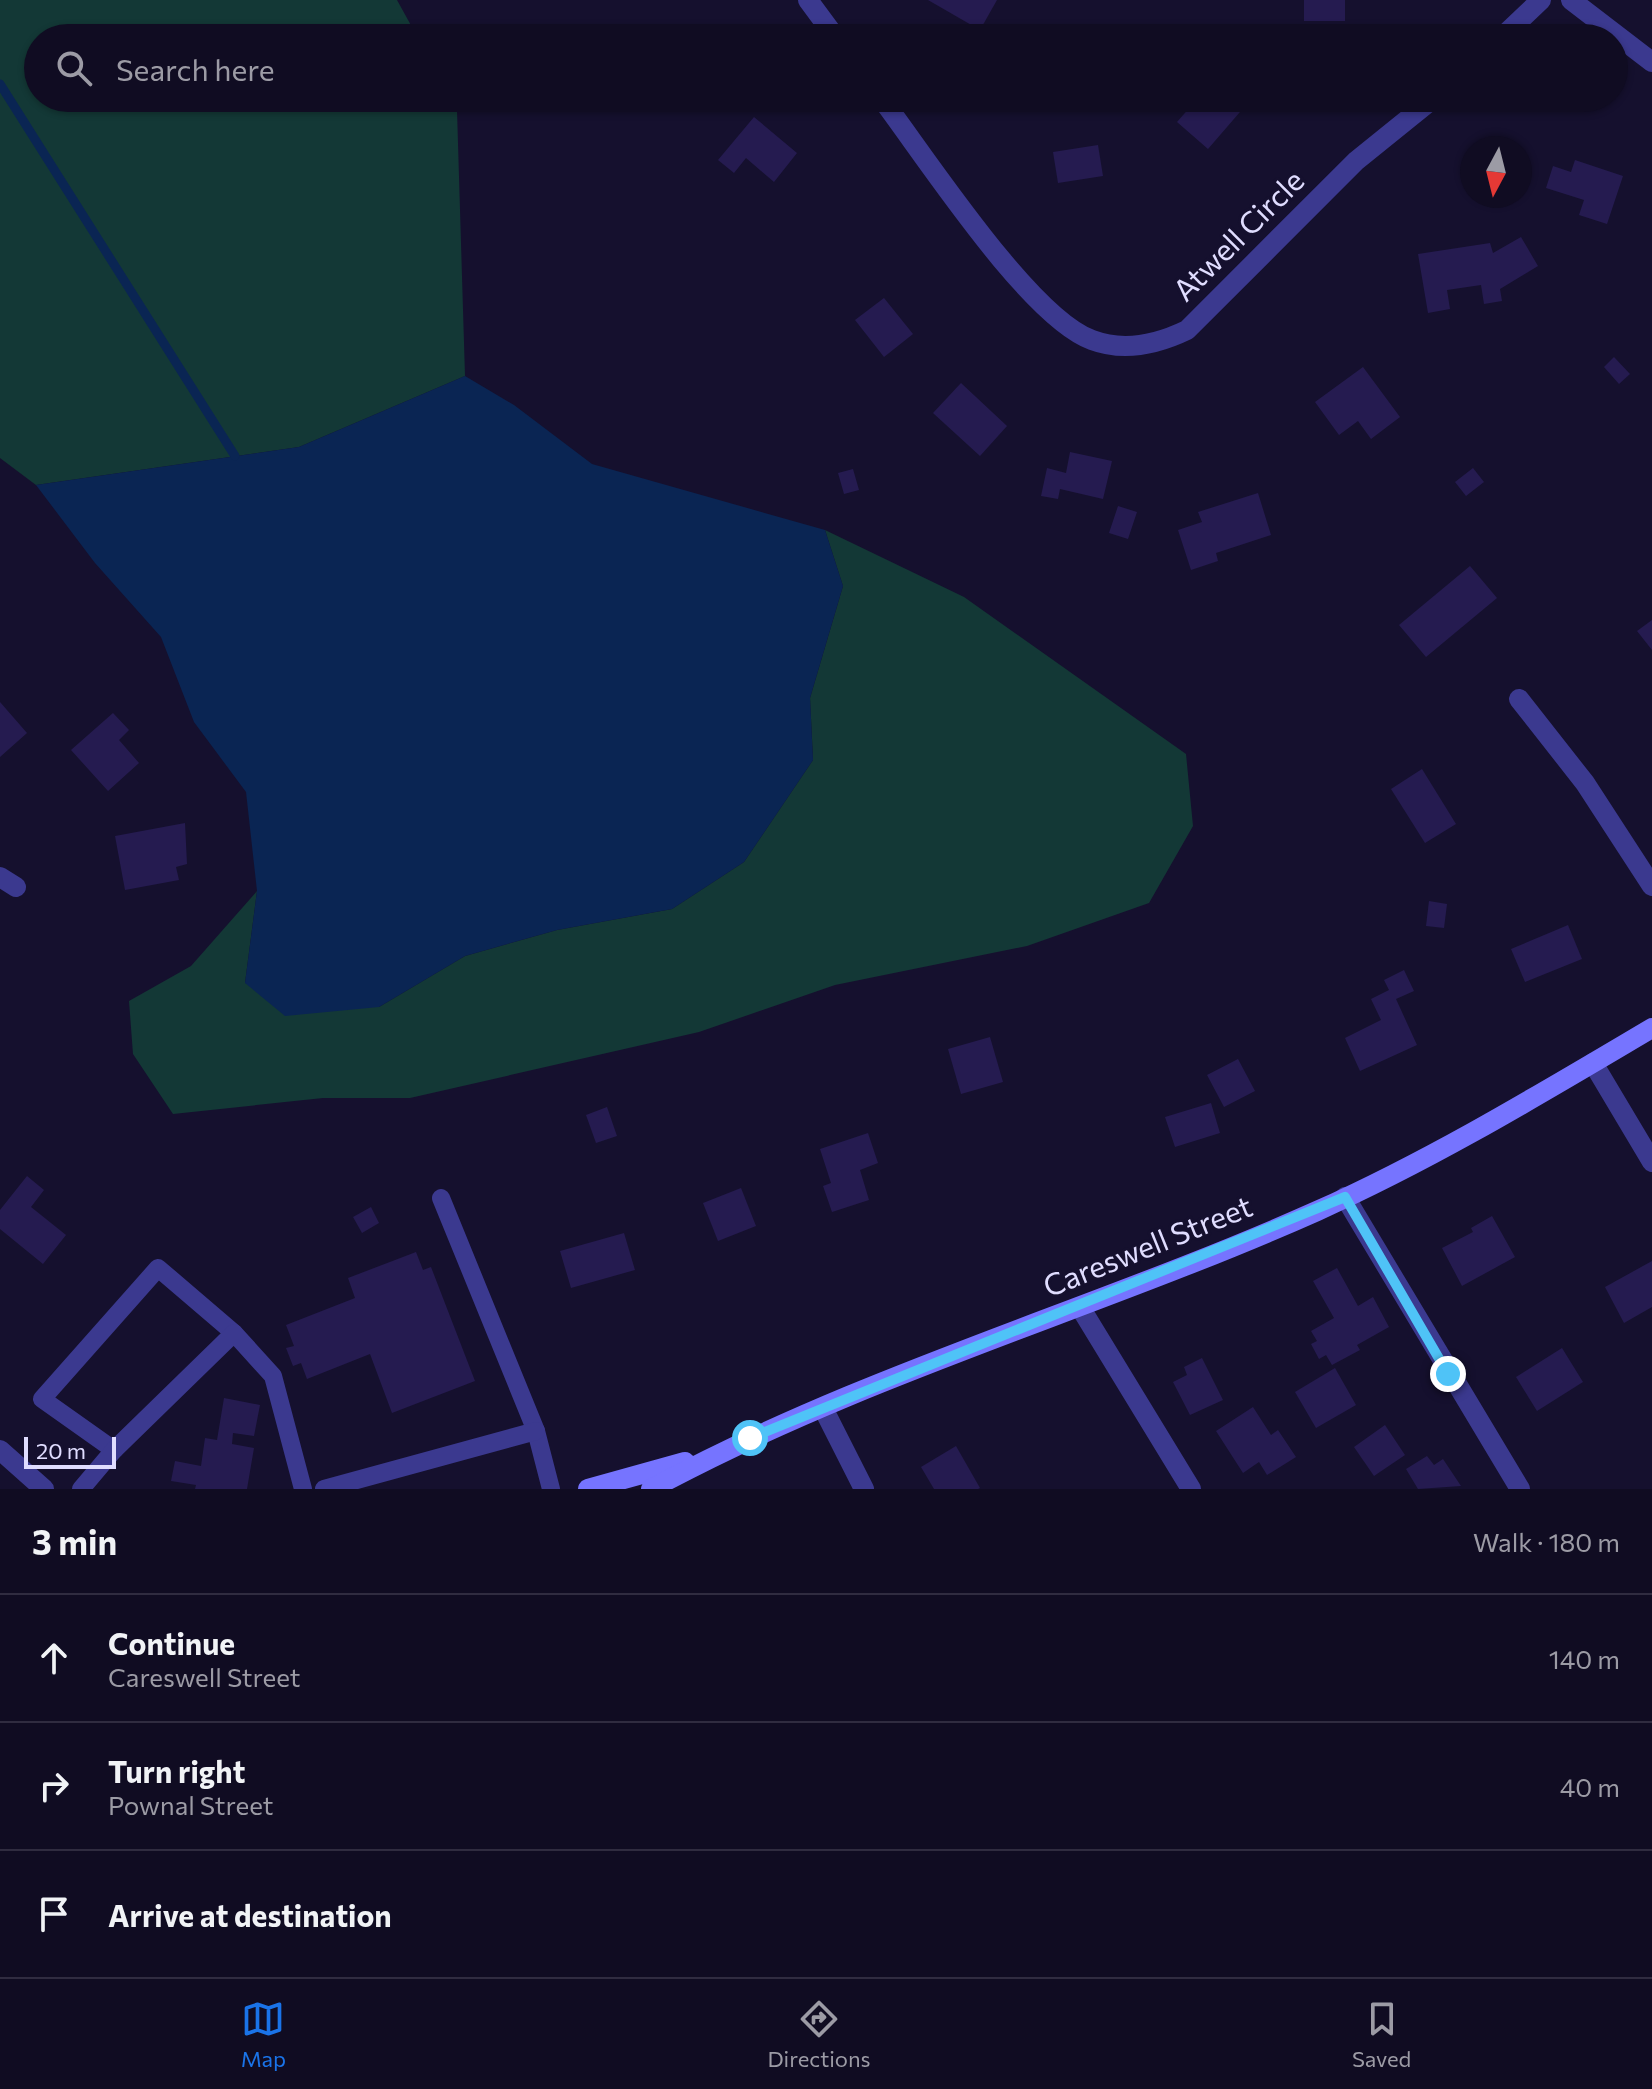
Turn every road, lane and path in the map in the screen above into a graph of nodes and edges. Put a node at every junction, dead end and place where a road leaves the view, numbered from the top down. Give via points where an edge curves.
1 (808, 0) edge
2 (1541, 0) edge
3 (1571, 0) edge
4 (826, 24) edge
5 (1516, 24) edge
6 (1602, 24) edge
7 (1628, 44) edge
8 (1652, 62) edge
9 (892, 112) edge
10 (1417, 112) edge
11 (1519, 699) dead end
12 (1652, 886) edge
13 (1652, 1028) edge
14 (1593, 1063) junction
15 (1652, 1162) edge
16 (1345, 1197) junction
17 (441, 1198) dead end
18 (1080, 1307) junction
19 (234, 1333) junction
20 (823, 1408) junction
21 (536, 1431) junction
22 (0, 1450) edge
23 (114, 1450) junction
24 (720, 1452) junction
25 (44, 1489) edge
26 (81, 1489) edge
27 (303, 1489) edge
28 (324, 1489) edge
29 (551, 1489) edge
30 (588, 1489) edge
31 (651, 1489) edge
32 (864, 1489) edge
33 (1191, 1489) edge
34 (1520, 1489) edge

1 - 4 street
2 - 5 street
3 - 6 street
7 - 8 street
9 - 10 street, Atwell Circle via 1035,298 1071,330 1094,341 1133,346 1167,340 1197,322 1356,161
11 - 12 street via 1585,783
13 - 14 main road, Careswell Street
14 - 15 street
14 - 16 main road, Careswell Street
16 - 18 main road, Careswell Street
16 - 34 street
17 - 21 lane
18 - 20 main road, Careswell Street
18 - 33 street
19 - 23 lane
19 - 23 lane via 158,1268 42,1399
19 - 27 lane via 273,1376
20 - 24 main road, Careswell Street
20 - 32 street
21 - 28 lane
21 - 29 lane
22 - 25 street
23 - 26 lane
24 - 30 main road
24 - 31 main road, Careswell Street

